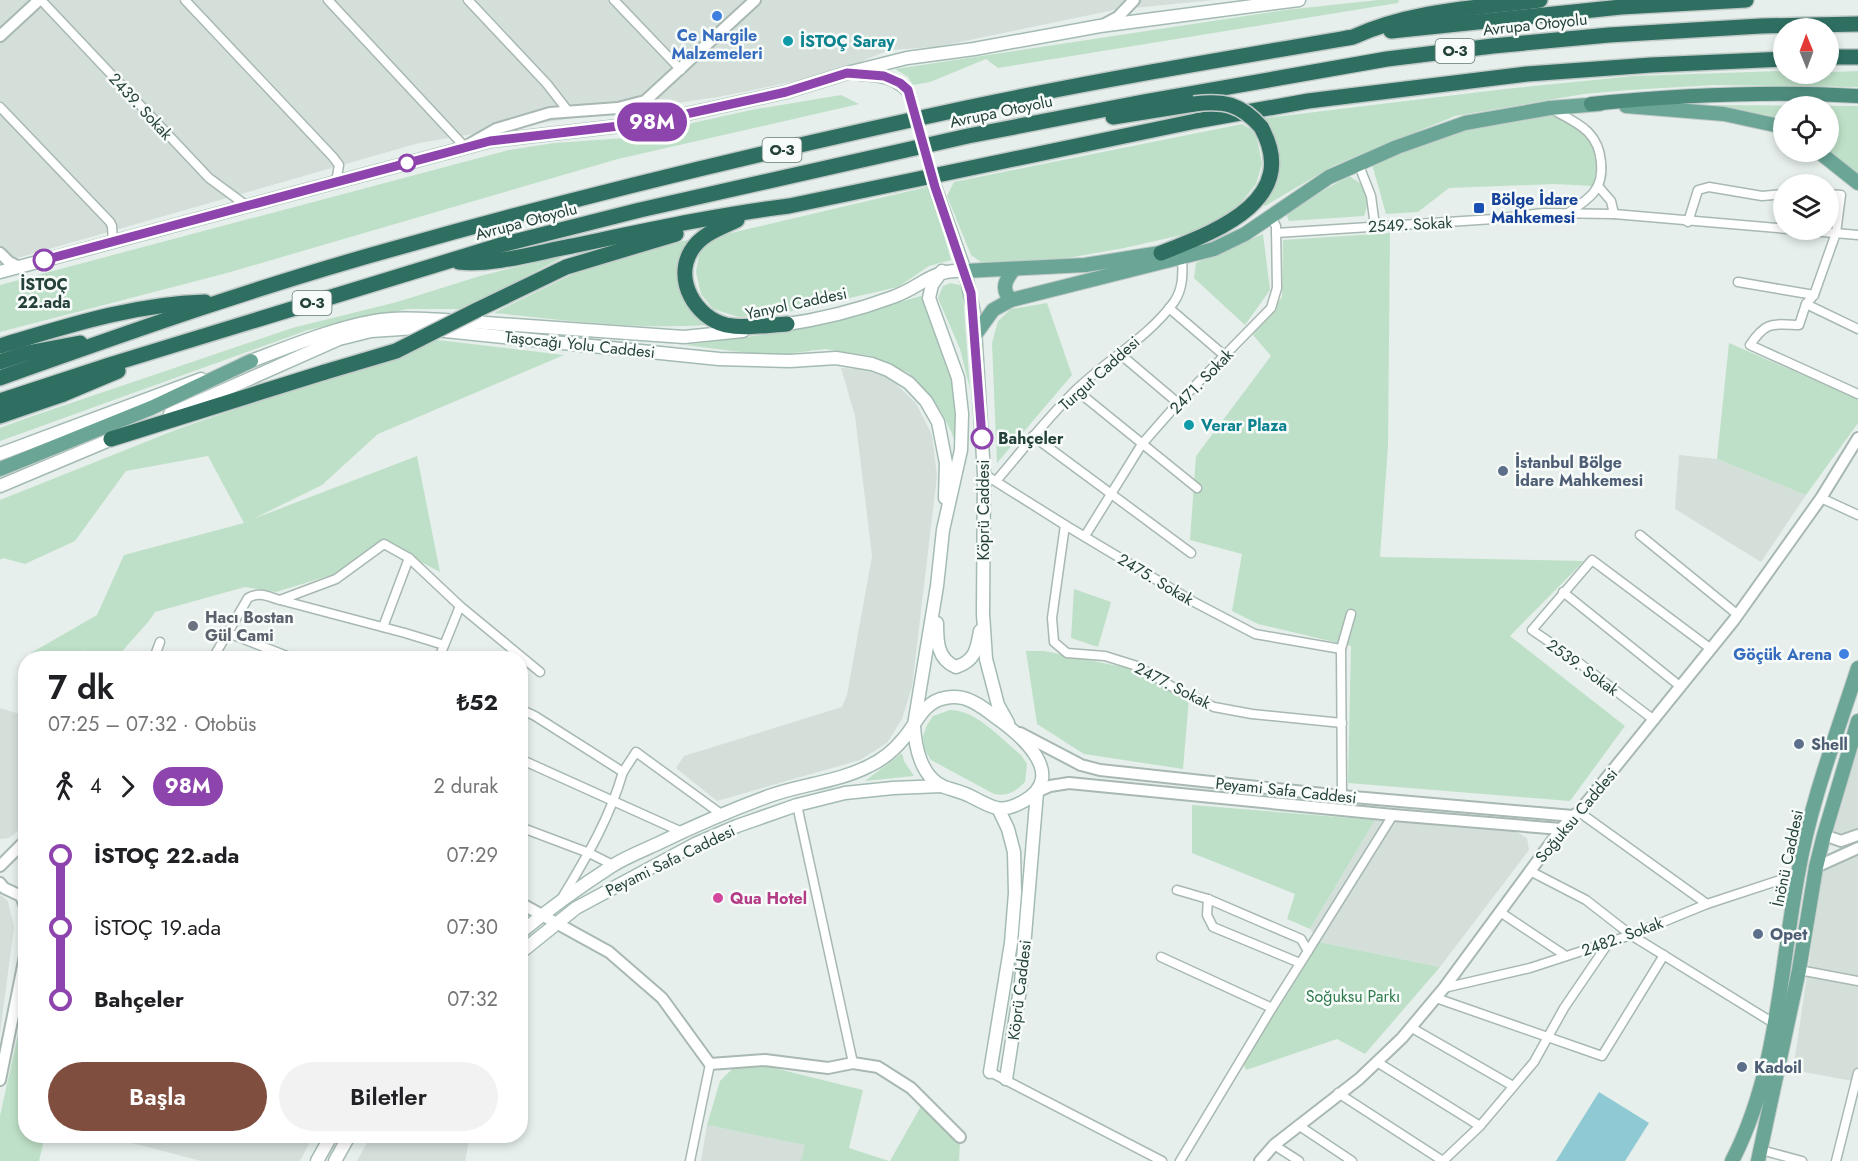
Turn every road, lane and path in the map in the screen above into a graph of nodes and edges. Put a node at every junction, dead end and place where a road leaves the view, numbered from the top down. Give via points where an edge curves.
1 (40, 0) edge
2 (185, 0) edge
3 (328, 0) edge
4 (468, 0) edge
5 (614, 0) edge
6 (755, 0) edge
7 (1134, 0) edge
8 (1292, 0) edge
9 (1299, 0) edge
10 (1540, 0) edge
11 (1746, 0) edge
12 (1858, 24) edge
13 (1100, 26) junction
14 (0, 36) edge
15 (1353, 37) junction
16 (1839, 57) edge
17 (1858, 57) edge
18 (1773, 59) edge
19 (681, 70) junction
20 (847, 73) junction
21 (908, 90) dead end
22 (1858, 96) edge
23 (1592, 104) junction
24 (0, 106) edge
25 (1550, 108) junction
26 (568, 111) junction
27 (1056, 118) junction
28 (1773, 124) edge
29 (465, 147) junction
30 (1832, 162) edge
31 (1358, 164) junction
32 (1329, 177) junction
33 (336, 182) junction
34 (1858, 183) edge
35 (1598, 186) junction
36 (935, 187) tunnel mouth
37 (1773, 195) edge
38 (1839, 195) edge
39 (247, 206) junction
40 (789, 206) junction
41 (1839, 210) edge
42 (1567, 214) junction
43 (1614, 214) junction
44 (1271, 217) junction
45 (736, 220) junction
46 (1688, 222) junction
47 (1375, 226) junction
48 (1773, 228) edge
49 (1839, 232) edge
50 (1276, 233) junction
51 (1858, 235) edge
52 (1833, 240) edge
53 (113, 243) junction
54 (0, 253) edge
55 (1161, 253) junction
56 (1182, 258) junction
57 (447, 261) junction
58 (19, 267) junction
59 (1014, 269) junction
60 (942, 271) junction
61 (965, 271) junction
62 (0, 272) edge
63 (1738, 282) dead end
64 (1814, 295) junction
65 (1011, 300) junction
66 (220, 302) junction
67 (1806, 304) junction
68 (1169, 308) junction
69 (787, 324) junction
70 (1858, 329) edge
71 (975, 335) junction
72 (110, 340) junction
73 (177, 345) junction
74 (0, 346) edge
75 (1120, 354) junction
76 (1225, 356) junction
77 (251, 361) junction
78 (0, 362) edge
79 (0, 378) edge
80 (1076, 390) junction
81 (1858, 394) edge
82 (0, 401) edge
83 (1178, 404) junction
84 (0, 416) edge
85 (1033, 436) junction
86 (1858, 438) edge
87 (111, 439) junction
88 (1142, 444) junction
89 (0, 454) edge
90 (0, 469) edge
91 (984, 474) junction
92 (996, 482) junction
93 (0, 486) edge
94 (1197, 488) dead end
95 (1110, 493) junction
96 (1821, 498) junction
97 (1858, 515) edge
98 (1065, 525) junction
99 (943, 530) junction
100 (1640, 535) dead end
101 (1084, 536) junction
102 (1191, 553) dead end
103 (409, 558) junction
104 (937, 586) junction
105 (1563, 592) junction
106 (280, 600) junction
107 (460, 606) junction
108 (983, 614) junction
109 (1351, 614) dead end
110 (1738, 615) junction
111 (383, 627) junction
112 (228, 633) junction
113 (160, 642) dead end
114 (444, 645) junction
115 (1341, 649) junction
116 (1711, 649) junction
117 (157, 651) edge
118 (217, 651) edge
119 (264, 651) edge
120 (442, 651) edge
121 (515, 651) edge
122 (528, 662) edge
123 (1858, 668) edge
124 (540, 672) dead end
125 (1681, 687) junction
126 (528, 713) edge
127 (1654, 720) junction
128 (1858, 721) edge
129 (1342, 723) junction
130 (914, 725) junction
131 (1010, 727) junction
132 (528, 763) edge
133 (622, 772) junction
134 (942, 786) junction
135 (1037, 792) junction
136 (1342, 796) junction
137 (615, 801) junction
138 (797, 805) junction
139 (999, 810) junction
140 (721, 814) junction
141 (1576, 814) junction
142 (1393, 815) junction
143 (1562, 829) junction
144 (528, 830) edge
145 (682, 832) junction
146 (1824, 835) junction
147 (1858, 835) edge
148 (18, 848) edge
149 (1858, 848) edge
150 (589, 853) junction
151 (613, 865) junction
152 (0, 866) edge
153 (1816, 867) junction
154 (1530, 871) junction
155 (1798, 874) junction
156 (0, 883) edge
157 (1177, 890) dead end
158 (18, 895) edge
159 (1208, 899) junction
160 (1707, 904) junction
161 (558, 905) junction
162 (528, 907) edge
163 (1500, 912) junction
164 (543, 914) junction
165 (558, 922) junction
166 (528, 926) edge
167 (1631, 934) junction
168 (1609, 942) junction
169 (528, 946) edge
170 (1308, 951) junction
171 (1664, 955) junction
172 (1566, 956) junction
173 (1161, 957) dead end
174 (1300, 963) junction
175 (1799, 970) junction
176 (1858, 981) edge
177 (1444, 988) junction
178 (1436, 998) junction
179 (18, 1008) edge
180 (1272, 1008) junction
181 (1775, 1024) junction
182 (1412, 1028) junction
183 (1548, 1035) junction
184 (1377, 1062) junction
185 (853, 1063) junction
186 (710, 1064) junction
187 (990, 1072) joint
188 (1858, 1073) edge
189 (1006, 1079) junction
190 (0, 1080) edge
191 (1513, 1086) junction
192 (1338, 1094) junction
193 (1298, 1125) junction
194 (1480, 1126) junction
195 (960, 1137) dead end
196 (327, 1143) edge
197 (345, 1143) edge
198 (1274, 1145) junction
199 (1759, 1155) edge
200 (317, 1161) edge
201 (335, 1161) edge
202 (690, 1161) edge
203 (1162, 1161) edge
204 (1180, 1161) edge
205 (1260, 1161) edge
206 (1299, 1161) edge
207 (1352, 1161) edge
208 (1443, 1161) edge
209 (1732, 1161) edge
210 (1802, 1161) edge
211 (1836, 1161) edge

1 - 14 street
1 - 39 street, 2439. Sokak via 209,178
2 - 33 street via 333,157 339,165
3 - 29 street
4 - 26 street
5 - 19 street
6 - 19 street
7 - 13 street via 1118,17
8 - 9 main road
8 - 13 main road
10 - 15 highway, Avrupa Otoyolu / O-3 via 1417,16
11 - 15 highway via 1621,7
12 - 27 highway, Avrupa Otoyolu / O-3 via 1619,34 1482,47 1365,63
13 - 20 main road via 907,58
15 - 66 highway, Avrupa Otoyolu / O-3 via 989,104 711,166 399,247
16 - 17 highway
18 - 40 highway via 1527,74 1308,101 1196,120
19 - 26 street via 645,101 618,108
20 - 21 main road via 884,76
20 - 29 main road via 786,92 645,123
22 - 23 highway via 1708,96
23 - 25 main road
23 - 28 main road via 1715,113
24 - 53 street via 110,222
25 - 31 main road via 1465,123
25 - 35 street via 1594,139 1600,152 1602,176
26 - 29 street via 550,112 512,124
27 - 55 highway, bridge via 1104,118 1212,102 1228,104 1260,127 1267,139 1270,160 1262,195 1224,226
27 - 57 highway, Avrupa Otoyolu / O-3 via 640,210
29 - 33 main road
30 - 34 main road
31 - 32 main road
31 - 47 street via 1371,196
32 - 44 main road
32 - 55 main road via 1210,241
33 - 39 main road
35 - 42 street via 1587,200
35 - 43 street via 1611,201
36 - 61 main road, Köprü Caddesi
37 - 46 street via 1710,187 1698,190
38 - 41 street
39 - 53 main road
40 - 45 highway
40 - 57 highway via 523,256 472,264
42 - 43 street, 2549. Sokak
42 - 47 street, 2549. Sokak
43 - 46 street, 2549. Sokak
44 - 50 street, 2471. Sokak
44 - 56 main road via 1214,249
45 - 69 highway via 702,238 690,253 684,273 690,296 702,312 727,325
45 - 87 highway, bridge via 566,267 396,351
46 - 48 street, 2549. Sokak
47 - 50 street, 2549. Sokak
49 - 51 street, 2549. Sokak
50 - 76 street, 2471. Sokak via 1275,300 1264,317
52 - 64 street
53 - 58 main road
54 - 58 street
55 - 59 main road via 1085,265
56 - 65 main road
56 - 68 street, Turgut Caddesi via 1182,283
57 - 73 highway, Avrupa Otoyolu / O-3
58 - 62 main road
59 - 61 main road
59 - 65 main road via 1006,279 1005,290
60 - 61 main road
60 - 69 main road, Yanyol Caddesi via 891,298
60 - 99 main road, Köprü Caddesi via 929,298 958,378 962,414 958,461
61 - 71 main road, Köprü Caddesi
63 - 64 street
64 - 67 street
65 - 71 main road via 993,310
66 - 72 highway, Avrupa Otoyolu / O-3
66 - 74 highway via 170,304 115,313
67 - 70 street
67 - 81 street via 1799,325 1771,324 1759,331 1750,345
68 - 75 street, Turgut Caddesi
68 - 76 street
69 - 77 main road, Yanyol Caddesi via 684,337 444,320 375,321 318,336
71 - 91 main road, Köprü Caddesi
72 - 78 highway via 59,346
72 - 79 highway, Avrupa Otoyolu / O-3
73 - 82 highway, Avrupa Otoyolu / O-3
73 - 84 highway via 88,384
75 - 80 street, Turgut Caddesi
75 - 83 street
76 - 83 street, 2471. Sokak
77 - 89 main road, Yanyol Caddesi
77 - 90 main road via 151,408
80 - 85 street, Turgut Caddesi
80 - 88 street
83 - 88 street, 2471. Sokak
85 - 92 street, Turgut Caddesi
85 - 95 street
86 - 96 street, Soğuksu Caddesi
87 - 93 main road, Taşocağı Yolu Caddesi
87 - 99 main road, Taşocağı Yolu Caddesi via 339,339 371,331 416,328 755,361 846,359 888,370 909,383 934,415 946,463
88 - 94 street
88 - 95 street, 2471. Sokak
91 - 92 street, 2475. Sokak
91 - 108 main road, Köprü Caddesi
92 - 98 street, 2475. Sokak
95 - 101 street, 2471. Sokak
95 - 102 street
96 - 97 street
96 - 110 street, Soğuksu Caddesi
98 - 101 street, 2475. Sokak
98 - 129 street, 2477. Sokak via 1052,618 1053,642 1067,653 1105,656 1137,666 1214,707
99 - 104 main road, Köprü Caddesi
100 - 110 street
101 - 115 street, 2475. Sokak via 1255,634
103 - 106 street via 384,544 336,579
103 - 107 street
103 - 111 street
104 - 108 main road via 937,644 950,664 962,665 974,655
104 - 130 main road, Köprü Caddesi
105 - 116 street, 2539. Sokak via 1592,560
105 - 125 street
105 - 127 street, 2539. Sokak via 1532,630
106 - 111 street
106 - 112 street via 262,594 248,598
107 - 114 street
107 - 121 street
108 - 131 main road, Köprü Caddesi via 992,685
109 - 115 street
110 - 116 street, Soğuksu Caddesi
111 - 114 street
112 - 118 street
112 - 119 street
113 - 117 street
114 - 120 street
115 - 129 street
116 - 125 street, Soğuksu Caddesi
122 - 124 street
123 - 155 main road, İnönü Caddesi via 1806,835
125 - 127 street, Soğuksu Caddesi
126 - 133 street
127 - 141 street, Soğuksu Caddesi
128 - 146 main road, İnönü Caddesi
129 - 136 street
130 - 131 main road via 927,706 946,698 962,698
130 - 134 main road via 917,753
130 - 140 main road via 889,753 870,766
131 - 135 main road via 1036,752 1042,775
131 - 136 street, Peyami Safa Caddesi via 1073,762 1100,770
132 - 137 street
133 - 137 street
133 - 140 street via 636,752
134 - 138 main road, Peyami Safa Caddesi via 844,793
134 - 139 main road
135 - 139 main road
135 - 142 street, Peyami Safa Caddesi via 1069,783
135 - 189 main road, Köprü Caddesi via 1022,973
136 - 141 street, Peyami Safa Caddesi
137 - 145 street
137 - 150 street
138 - 165 main road, Peyami Safa Caddesi via 695,844 576,908
138 - 185 street
139 - 187 main road, Köprü Caddesi via 1014,852 1015,893
140 - 145 main road
141 - 143 street, Soğuksu Caddesi
141 - 160 street
142 - 143 street, Peyami Safa Caddesi
142 - 170 street
143 - 154 street, Soğuksu Caddesi
144 - 150 street
145 - 151 main road
146 - 147 street via 1841,841
146 - 153 main road, İnönü Caddesi
148 - 152 street
149 - 153 street
150 - 151 street
150 - 161 street
151 - 161 main road
153 - 175 main road, İnönü Caddesi
154 - 163 street, Soğuksu Caddesi
154 - 167 street via 1586,900
155 - 160 street, 2482. Sokak
155 - 181 main road, İnönü Caddesi
156 - 158 street
157 - 159 street
159 - 170 street via 1301,939
159 - 174 street via 1207,915 1212,927
160 - 167 street, 2482. Sokak
161 - 164 main road
162 - 164 street
163 - 172 street
163 - 177 street, Soğuksu Caddesi
164 - 165 street
164 - 166 main road
165 - 169 main road, Peyami Safa Caddesi
165 - 186 street via 609,952 662,998
167 - 168 street, 2482. Sokak
167 - 171 street
168 - 172 street, 2482. Sokak
168 - 183 street
170 - 174 street
171 - 181 street
171 - 183 street via 1602,1056
172 - 177 street, 2482. Sokak
173 - 180 street
174 - 180 street
175 - 176 street
175 - 199 main road, İnönü Caddesi
177 - 178 street, Soğuksu Caddesi
178 - 182 street, Soğuksu Caddesi
178 - 183 street
179 - 190 street
180 - 204 street
181 - 209 main road, İnönü Caddesi via 1764,1077 1743,1141
182 - 184 street, Soğuksu Caddesi
182 - 191 street
183 - 191 street via 1534,1062
184 - 192 street, Soğuksu Caddesi
184 - 194 street
185 - 186 street via 828,1068 765,1060
185 - 195 street via 878,1067 911,1088
186 - 202 street
187 - 189 street
188 - 211 street
189 - 203 street
191 - 194 street
192 - 193 street, Soğuksu Caddesi
192 - 208 street
193 - 198 street, Soğuksu Caddesi
193 - 207 street
194 - 208 street
196 - 200 main road
197 - 201 main road
198 - 205 street, Soğuksu Caddesi
198 - 206 street
199 - 210 street

